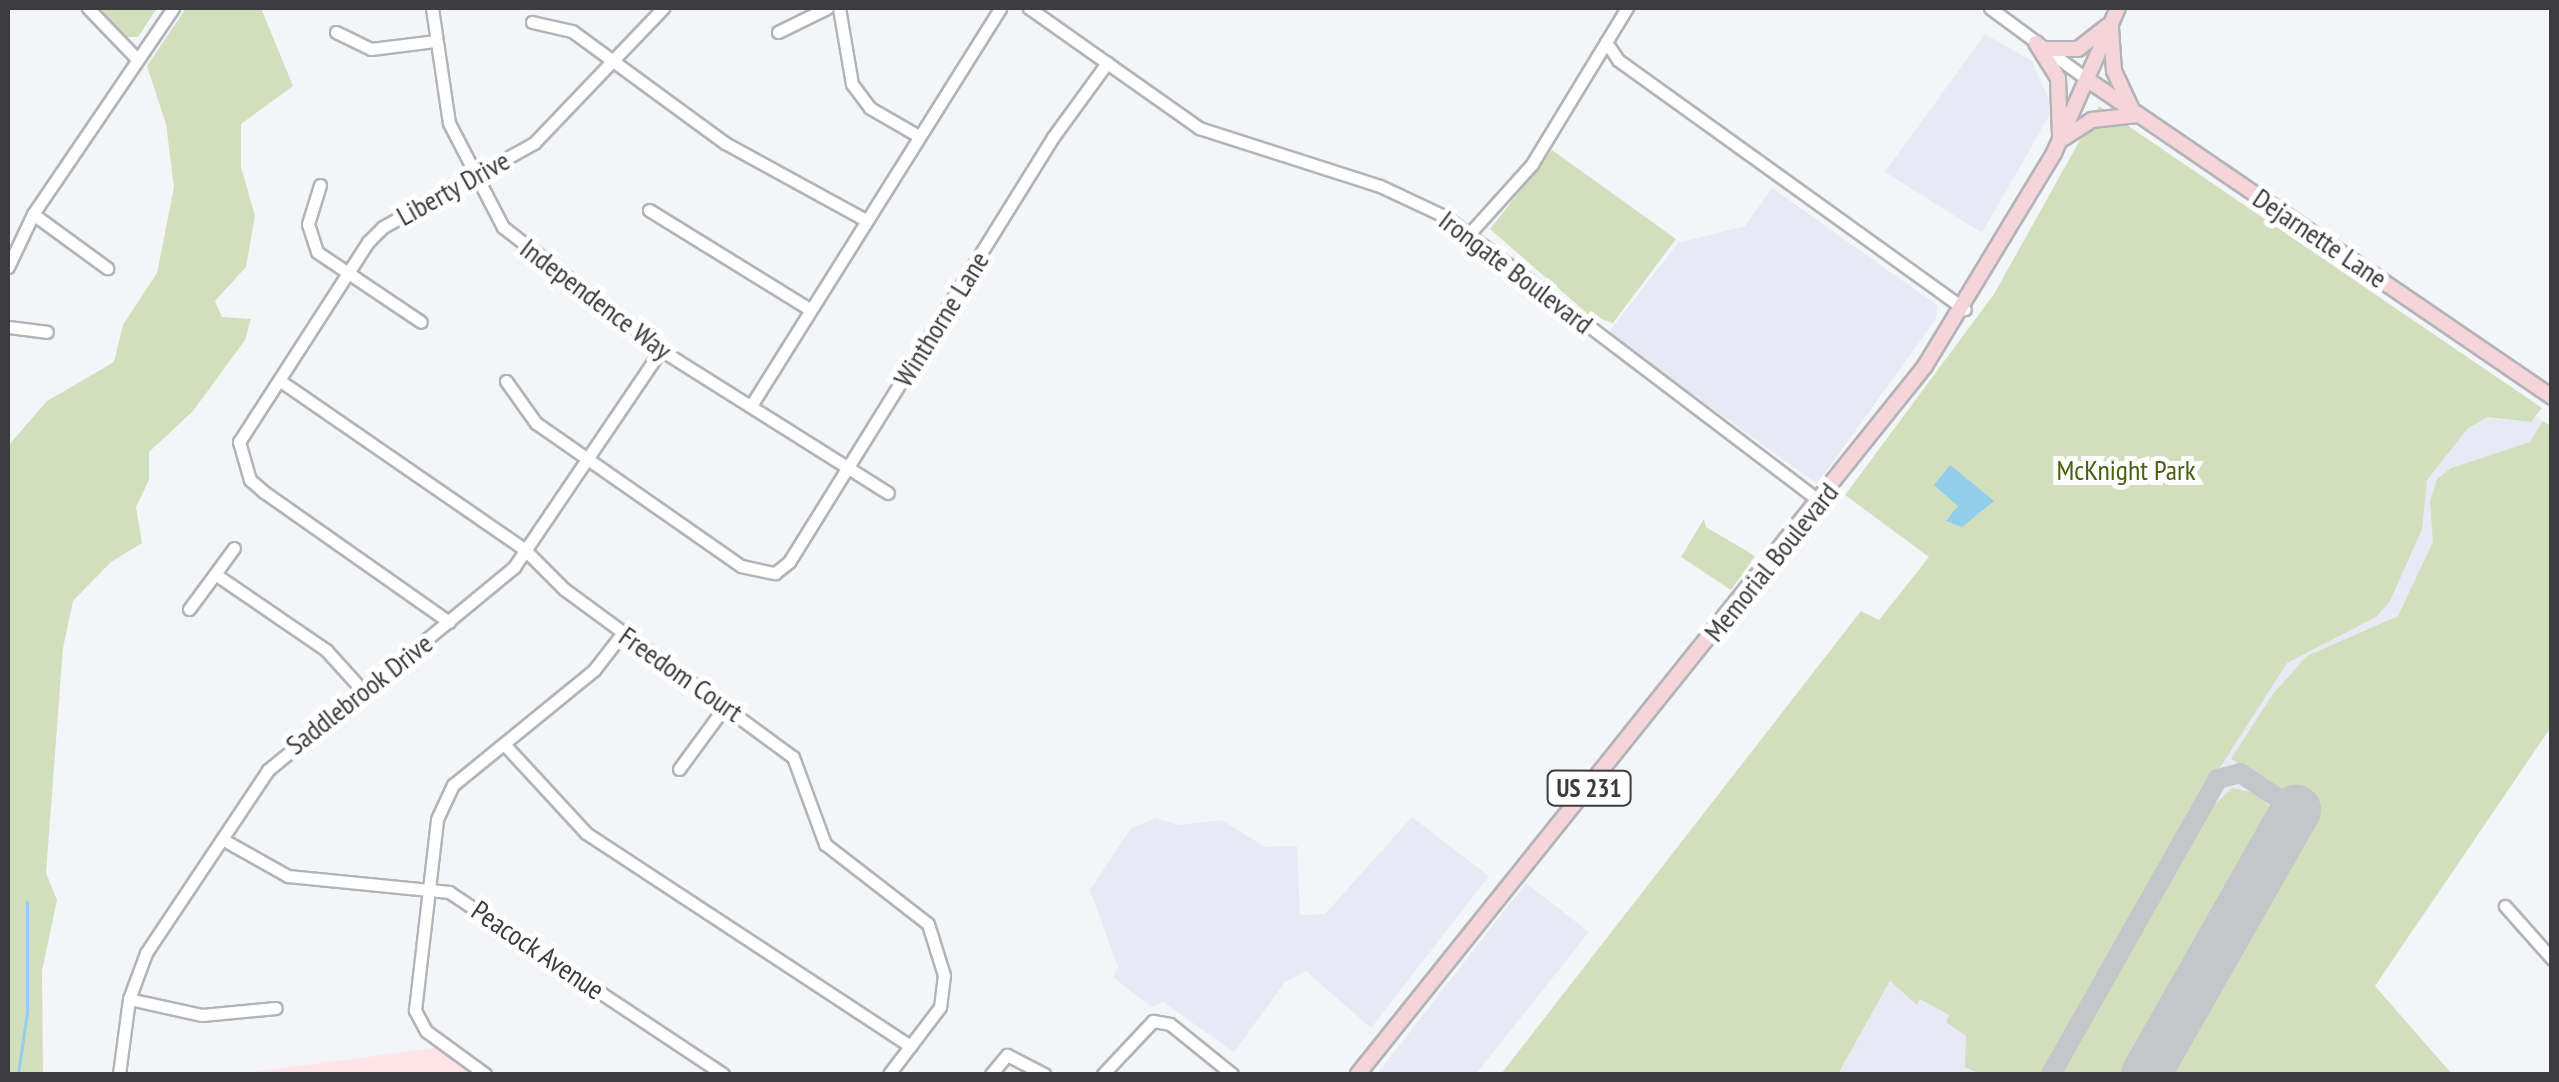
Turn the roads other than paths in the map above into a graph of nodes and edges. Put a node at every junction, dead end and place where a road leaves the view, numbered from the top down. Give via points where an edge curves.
1 (88, 8) edge
2 (173, 8) edge
3 (432, 8) edge
4 (664, 8) edge
5 (827, 8) edge
6 (839, 8) edge
7 (1000, 8) edge
8 (1030, 8) edge
9 (1627, 8) edge
10 (1990, 8) edge
11 (2114, 15) edge
12 (532, 22) dead end
13 (336, 32) dead end
14 (778, 32) dead end
15 (435, 41) junction
16 (1606, 42) junction
17 (2040, 46) junction
18 (138, 59) junction
19 (616, 63) junction
20 (1106, 63) junction
21 (2088, 80) junction
22 (2136, 113) junction
23 (917, 134) junction
24 (2060, 140) junction
25 (472, 178) junction
26 (320, 185) dead end
27 (649, 210) dead end
28 (34, 214) junction
29 (864, 219) junction
30 (1468, 234) junction
31 (8, 267) edge
32 (107, 268) dead end
33 (344, 271) junction
34 (1965, 308) junction
35 (809, 309) junction
36 (422, 322) dead end
37 (8, 327) edge
38 (47, 332) dead end
39 (662, 350) junction
40 (279, 380) junction
41 (506, 381) dead end
42 (2552, 398) edge
43 (752, 404) junction
44 (587, 459) junction
45 (848, 466) junction
46 (888, 492) dead end
47 (1820, 501) junction
48 (234, 548) dead end
49 (526, 550) junction
50 (215, 574) junction
51 (189, 609) dead end
52 (449, 622) junction
53 (622, 634) junction
54 (364, 692) junction
55 (726, 705) junction
56 (504, 744) junction
57 (679, 769) dead end
58 (222, 839) junction
59 (426, 890) junction
60 (2505, 906) dead end
61 (2552, 959) edge
62 (128, 999) junction
63 (276, 1008) dead end
64 (910, 1046) junction
65 (119, 1074) edge
66 (485, 1074) edge
67 (724, 1074) edge
68 (889, 1074) edge
69 (991, 1074) edge
70 (1044, 1074) edge
71 (1103, 1074) edge
72 (1232, 1074) edge
73 (1358, 1074) edge

1 - 18 street
2 - 18 street
3 - 15 street, Independence Way
4 - 19 street, Liberty Drive
5 - 14 street
6 - 23 street via 852,84 870,108
7 - 23 street
8 - 20 street, Irongate Boulevard
9 - 16 street
10 - 17 street
11 - 17 main road via 2078,49
11 - 21 main road, Memorial Boulevard / US 231
11 - 22 main road via 2114,71
12 - 19 street via 572,31
13 - 15 street via 370,49
15 - 25 street, Independence Way via 449,124
16 - 30 street via 1532,164
16 - 34 street via 1618,60
17 - 21 street
17 - 24 main road via 2061,92
18 - 28 street
19 - 25 street, Liberty Drive via 534,144
19 - 29 street via 725,143
20 - 30 street, Irongate Boulevard via 1198,128 1400,193
20 - 45 street, Winthorne Lane
21 - 22 main road, Dejarnette Lane
21 - 24 main road, Memorial Boulevard / US 231
22 - 24 main road via 2092,120
22 - 42 main road, Dejarnette Lane
23 - 29 street
24 - 34 main road, Memorial Boulevard / US 231
25 - 33 street, Liberty Drive via 383,227
25 - 39 street, Independence Way via 527,251
26 - 33 street via 308,224 311,239
27 - 35 street
28 - 31 street
28 - 32 street
29 - 35 street
30 - 47 street, Irongate Boulevard
33 - 36 street
33 - 40 street, Liberty Drive
34 - 47 main road, Memorial Boulevard / US 231
35 - 43 street
37 - 38 street
39 - 43 street, Independence Way
39 - 44 street, Saddlebrook Drive
40 - 49 street, Freedom Court
40 - 52 street, Liberty Drive via 238,442 250,480
41 - 44 street via 536,423
43 - 45 street, Independence Way
44 - 45 street, Winthorne Lane via 741,566 775,573 789,562
44 - 49 street, Saddlebrook Drive
45 - 46 street, Independence Way
47 - 73 main road, Memorial Boulevard / US 231
48 - 50 street
49 - 52 street, Saddlebrook Drive
49 - 53 street, Freedom Court
50 - 51 street
50 - 54 street via 326,650
52 - 54 street, Saddlebrook Drive
53 - 55 street, Freedom Court
53 - 56 street via 594,670
54 - 58 street, Saddlebrook Drive via 278,758
55 - 57 street
55 - 64 street, Freedom Court via 794,757 824,844 928,924 944,990 940,1008
56 - 59 street via 444,800
56 - 64 street via 586,833
58 - 59 street, Peacock Avenue via 288,876
58 - 62 street, Saddlebrook Drive via 146,953
59 - 66 street via 415,1010 442,1044
59 - 67 street, Peacock Avenue via 464,900
60 - 61 street
62 - 63 street via 202,1016
62 - 65 street, Saddlebrook Drive
64 - 68 street, Freedom Court
69 - 70 street via 1007,1055
71 - 72 street via 1146,1025 1160,1021

